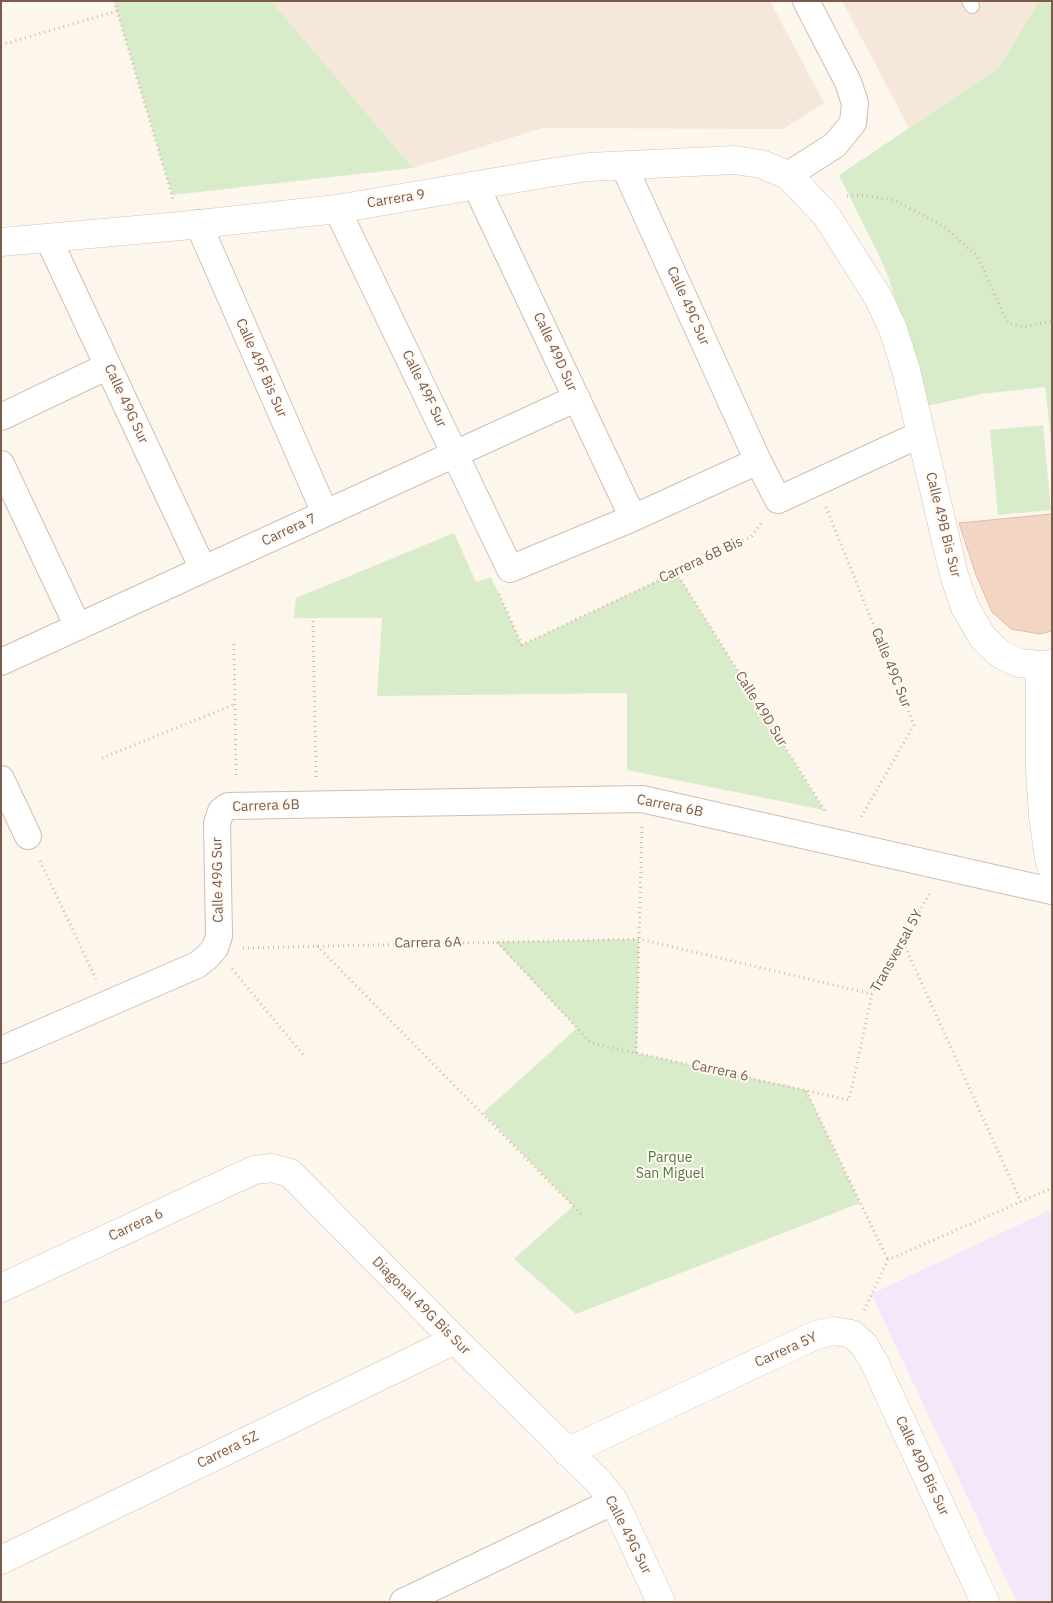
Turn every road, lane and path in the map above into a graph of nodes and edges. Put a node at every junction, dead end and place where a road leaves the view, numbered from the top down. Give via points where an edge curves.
1 (114, 1) edge
2 (806, 1) edge
3 (117, 11) junction
4 (1, 45) edge
5 (624, 166) junction
6 (788, 175) junction
7 (476, 186) junction
8 (810, 197) junction
9 (174, 202) dead end
10 (337, 209) junction
11 (198, 223) junction
12 (48, 238) junction
13 (1, 242) edge
14 (1052, 321) edge
15 (108, 366) junction
16 (576, 398) junction
17 (1, 417) edge
18 (921, 434) junction
19 (455, 454) junction
20 (758, 461) junction
21 (1, 464) edge
22 (816, 482) junction
23 (778, 500) junction
24 (325, 513) junction
25 (633, 518) junction
26 (204, 569) junction
27 (510, 569) junction
28 (676, 572) junction
29 (313, 621) dead end
30 (78, 627) junction
31 (234, 644) dead end
32 (1, 662) edge
33 (1046, 664) edge
34 (235, 704) junction
35 (102, 758) dead end
36 (1, 779) edge
37 (642, 799) junction
38 (316, 804) junction
39 (229, 808) junction
40 (28, 836) joint
41 (846, 845) junction
42 (945, 867) junction
43 (1052, 868) edge
44 (1052, 891) edge
45 (639, 939) junction
46 (903, 941) junction
47 (496, 942) junction
48 (317, 946) junction
49 (215, 948) junction
50 (872, 994) junction
51 (107, 1003) junction
52 (1, 1050) edge
53 (636, 1053) junction
54 (305, 1057) dead end
55 (806, 1090) junction
56 (849, 1100) joint
57 (272, 1168) joint
58 (1052, 1188) edge
59 (1020, 1202) junction
60 (583, 1216) dead end
61 (888, 1260) junction
62 (1, 1288) edge
63 (852, 1334) junction
64 (455, 1340) junction
65 (567, 1452) junction
66 (614, 1501) junction
67 (1, 1560) edge
68 (402, 1602) edge
69 (661, 1602) edge
70 (985, 1602) edge

1 - 3 path
2 - 6 street via 848,82 855,103 853,123 836,145
3 - 4 path
3 - 9 path
5 - 6 street, Carrera 9 via 734,160 761,164
5 - 7 street, Carrera 9 via 589,167
5 - 20 street, Calle 49C Sur
6 - 8 street, Calle 49B Bis Sur
7 - 10 street, Carrera 9
7 - 16 street, Calle 49D Sur
8 - 14 path via 860,195 894,200 942,225 977,256 1008,323 1025,326
8 - 18 street, Calle 49B Bis Sur via 852,255 894,329
10 - 11 street, Carrera 9
10 - 19 street, Calle 49F Sur
11 - 12 street, Carrera 9
11 - 24 street, Calle 49F Bis Sur
12 - 13 street, Carrera 9
12 - 15 street, Calle 49G Sur
15 - 17 street
15 - 26 street, Calle 49G Sur
16 - 19 street, Carrera 7
16 - 25 street, Calle 49D Sur
18 - 22 street
18 - 33 street, Calle 49B Bis Sur via 954,576 965,607 983,638 1000,654 1019,663
19 - 24 street, Carrera 7
19 - 27 street, Calle 49F Sur
20 - 23 street, Calle 49C Sur
20 - 25 street
21 - 30 street
22 - 23 street
22 - 41 path, Calle 49C Sur via 914,725
23 - 28 path, Carrera 6B Bis via 751,537
24 - 26 street, Carrera 7
25 - 27 street
26 - 30 street, Carrera 7
27 - 28 path, Carrera 6B Bis via 491,577 522,645
28 - 41 path, Calle 49D Sur
29 - 38 path
30 - 32 street, Carrera 7
31 - 34 path
33 - 43 street, Calle 49B Bis Sur via 1040,780
34 - 35 path
34 - 39 path
36 - 40 street
37 - 38 street, Carrera 6B
37 - 41 street, Carrera 6B
37 - 45 path
38 - 39 street, Carrera 6B
39 - 49 street, Calle 49G Sur via 217,824 219,936
40 - 51 path
41 - 42 street, Carrera 6B
42 - 44 street, Carrera 6B
42 - 46 path, Transversal 5Y
45 - 47 path, Carrera 6A
45 - 50 path, Carrera 6A
45 - 53 path
46 - 50 path, Transversal 5Y
46 - 59 path
47 - 48 path, Carrera 6A
47 - 53 path, Carrera 6 via 591,1043
48 - 49 path, Carrera 6A
48 - 60 path
49 - 51 street via 197,965
49 - 54 path
50 - 56 path, Transversal 5Y
51 - 52 street
53 - 55 path, Carrera 6
55 - 56 path, Carrera 6
55 - 61 path
57 - 62 street, Carrera 6 via 254,1170
57 - 64 street, Diagonal 49G Bis Sur via 290,1173
58 - 59 path
59 - 61 path
61 - 63 path
63 - 65 street, Carrera 5Y via 833,1331 816,1335
63 - 70 street, Calle 49D Bis Sur via 864,1345 874,1362
64 - 65 street, Diagonal 49G Bis Sur
64 - 67 street, Carrera 5Z
65 - 66 street, Calle 49G Sur
66 - 68 street
66 - 69 street, Calle 49G Sur

